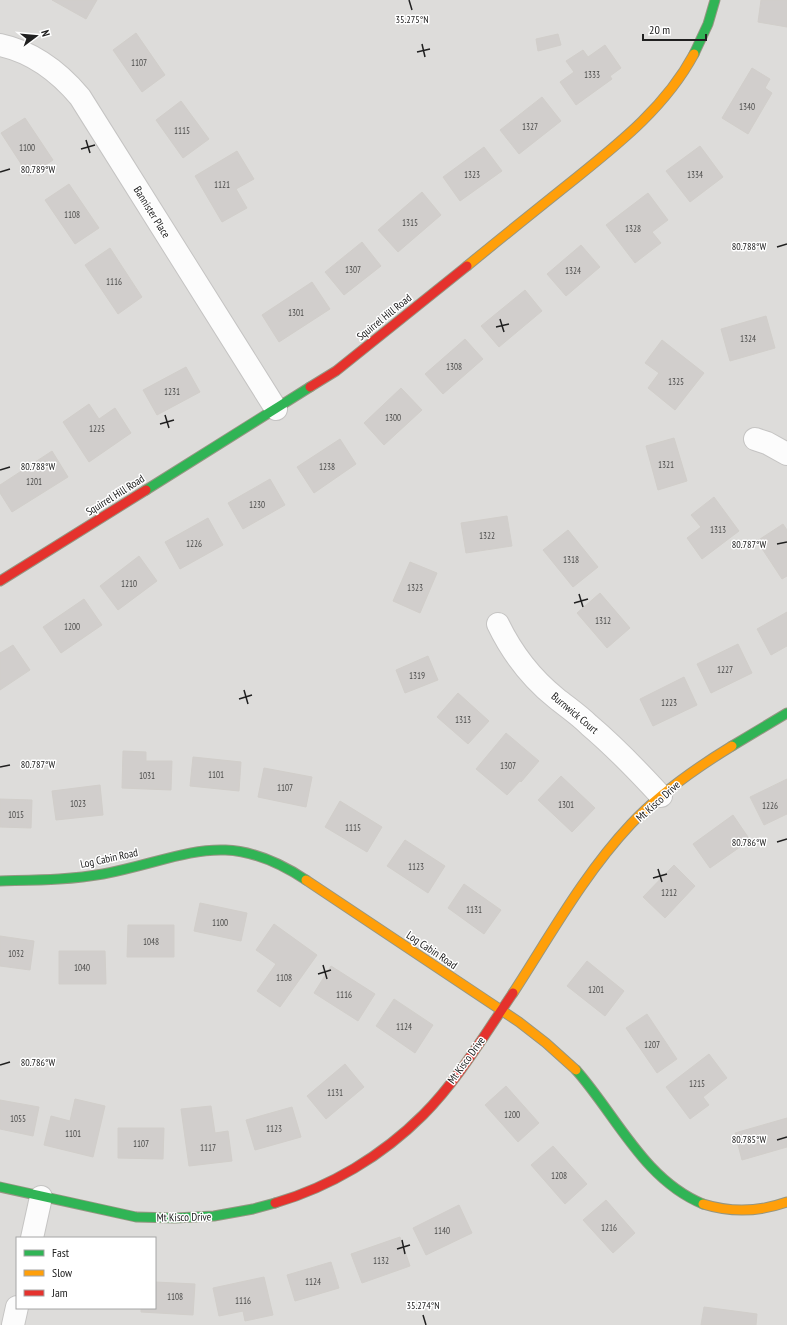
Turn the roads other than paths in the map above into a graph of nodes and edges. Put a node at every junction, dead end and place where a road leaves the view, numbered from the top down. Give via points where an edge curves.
1 (715, 0) edge
2 (0, 46) edge
3 (276, 409) junction
4 (755, 439) dead end
5 (787, 454) edge
6 (0, 581) edge
7 (498, 624) dead end
8 (787, 713) edge
9 (660, 796) junction
10 (0, 881) edge
11 (501, 1011) junction
12 (0, 1187) edge
13 (41, 1197) junction
14 (787, 1202) edge
15 (32, 1237) edge
16 (17, 1309) edge
17 (13, 1325) edge

1 - 3 street, Squirrel Hill Road via 699,46 680,79 644,121 336,371
2 - 3 street, Bannister Place via 47,65 80,97
3 - 6 street, Squirrel Hill Road
4 - 5 street
7 - 9 street, Burnwick Court via 516,658 554,697 589,724 626,759
8 - 9 street, Mt Kisco Drive via 710,758
9 - 11 street, Mt Kisco Drive via 632,824 595,868
10 - 11 street, Log Cabin Road via 52,880 102,874 189,850 216,848 243,851 269,859 303,878
11 - 13 street, Mt Kisco Drive via 453,1079 421,1117 389,1145 352,1170 310,1192 268,1206 203,1218 158,1219 136,1217
11 - 14 street, Log Cabin Road via 560,1054 596,1095 653,1170 671,1187 693,1200 716,1208 754,1211
12 - 13 street, Mt Kisco Drive
13 - 15 street
16 - 17 street

